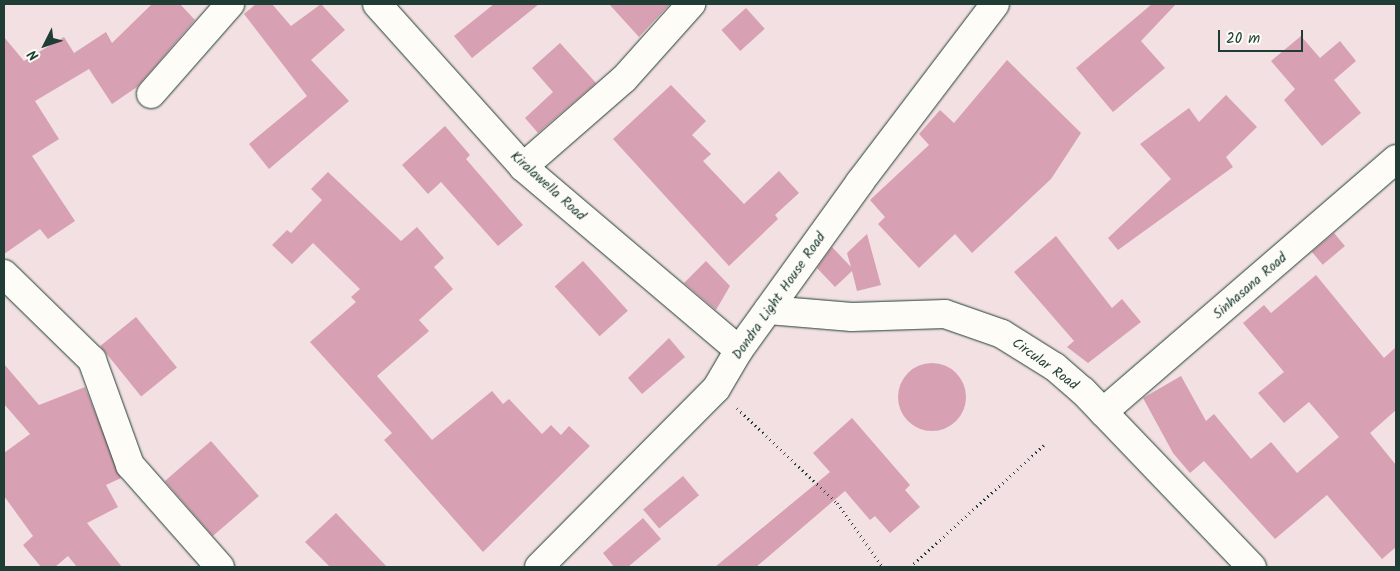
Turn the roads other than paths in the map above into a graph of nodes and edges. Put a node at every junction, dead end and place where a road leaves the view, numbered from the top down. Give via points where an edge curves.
1 (230, 4) edge
2 (376, 4) edge
3 (691, 4) edge
4 (995, 4) edge
5 (151, 94) dead end
6 (1396, 160) edge
7 (523, 167) junction
8 (4, 274) edge
9 (768, 310) junction
10 (739, 350) junction
11 (1103, 412) junction
12 (220, 567) edge
13 (539, 567) edge
14 (1252, 567) edge

1 - 5 main road
2 - 7 main road, Kiralawella Road
3 - 7 main road via 624,79
4 - 9 main road, Dondra Light House Road
6 - 11 main road, Sinhasana Road
7 - 10 main road, Kiralawella Road
8 - 12 main road via 92,360 130,465
9 - 10 main road, Dondra Light House Road
9 - 11 main road, Circular Road via 852,317 912,312 945,314 971,322 1028,349 1055,367
10 - 13 main road, Dondra Light House Road via 716,389
11 - 14 main road, Circular Road

